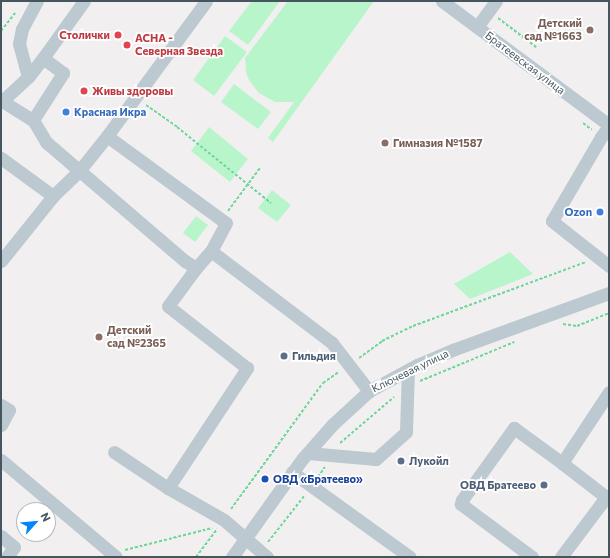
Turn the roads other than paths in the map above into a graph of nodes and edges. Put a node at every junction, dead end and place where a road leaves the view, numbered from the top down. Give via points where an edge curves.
1 (37, 1) edge
2 (84, 1) edge
3 (206, 1) edge
4 (442, 1) edge
5 (492, 6) edge
6 (477, 27) junction
7 (43, 58) junction
8 (28, 76) junction
9 (33, 120) junction
10 (609, 126) edge
11 (107, 136) junction
12 (1, 158) edge
13 (79, 171) junction
14 (53, 196) junction
15 (211, 251) junction
16 (1, 261) edge
17 (609, 266) edge
18 (196, 268) junction
19 (609, 293) edge
20 (408, 370) junction
21 (369, 391) junction
22 (609, 392) edge
23 (1, 404) edge
24 (1, 425) edge
25 (114, 452) dead end
26 (308, 453) junction
27 (1, 460) edge
28 (562, 463) junction
29 (292, 472) junction
30 (168, 488) junction
31 (1, 536) edge
32 (245, 538) junction
33 (114, 555) edge
34 (7, 557) edge
35 (232, 557) edge
36 (267, 557) edge
37 (410, 557) edge
38 (532, 557) edge
39 (561, 557) edge

1 - 8 street via 22,29 19,44
2 - 7 street
3 - 11 street
4 - 6 street, Братеевская улица
5 - 6 street
6 - 10 street, Братеевская улица
7 - 8 street
7 - 9 street via 63,73
8 - 9 street via 2,101
9 - 13 street via 46,142 72,162
10 - 17 street via 552,221
11 - 13 street
11 - 15 street via 226,223
12 - 14 street
13 - 14 street
13 - 18 street
14 - 16 street
15 - 18 street
15 - 21 street via 332,343
18 - 30 street via 168,306 247,368
19 - 20 street, Ключевая улица via 462,346
20 - 21 street, Ключевая улица
20 - 26 street via 406,432 376,459
21 - 26 street, Ключевая улица via 332,425
22 - 28 street
23 - 24 street via 8,410
25 - 30 street
26 - 29 street, Ключевая улица
27 - 33 street
28 - 38 street via 514,428 462,500 461,504
28 - 39 street via 606,497
29 - 32 street, Ключевая улица
29 - 37 street
30 - 32 street via 224,520
31 - 34 street via 14,547
32 - 35 street, Ключевая улица
32 - 36 street

